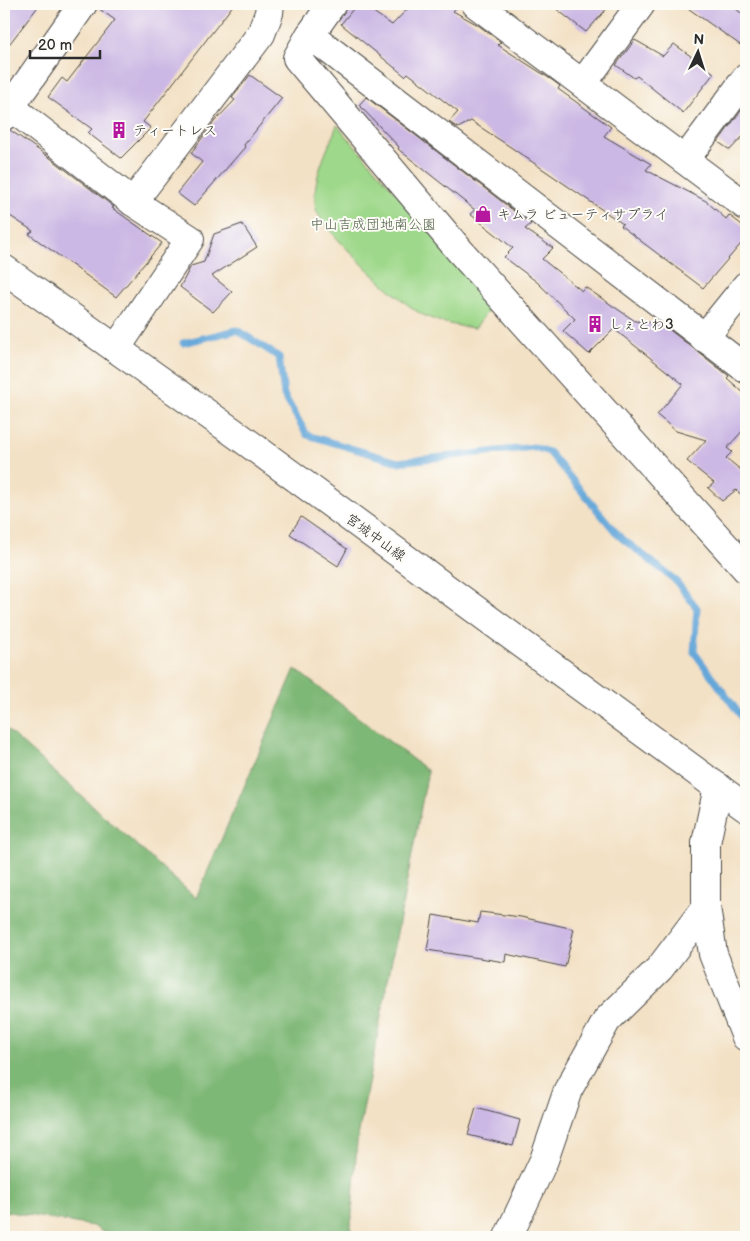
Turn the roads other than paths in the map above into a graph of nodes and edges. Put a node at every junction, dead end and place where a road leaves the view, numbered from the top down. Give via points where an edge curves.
1 (84, 4) edge
2 (270, 4) edge
3 (332, 4) edge
4 (478, 4) edge
5 (641, 4) edge
6 (310, 34) junction
7 (746, 78) edge
8 (582, 83) junction
9 (6, 109) edge
10 (685, 160) junction
11 (133, 202) junction
12 (746, 206) edge
13 (4, 269) edge
14 (746, 286) edge
15 (704, 338) junction
16 (116, 349) junction
17 (746, 369) edge
18 (746, 569) edge
19 (718, 788) junction
20 (746, 808) edge
21 (706, 907) junction
22 (746, 1037) edge
23 (508, 1237) edge

1 - 9 street
2 - 11 street via 261,34
3 - 6 street
4 - 8 street
5 - 8 street
6 - 15 street
6 - 18 street via 297,58 460,251
7 - 10 street
8 - 10 street
9 - 11 street
10 - 12 street
11 - 16 street via 190,239
13 - 16 street, 宮城中山線
14 - 15 street
15 - 17 street
16 - 19 street, 宮城中山線
19 - 20 street, 宮城中山線
19 - 21 street via 706,844
21 - 22 street via 713,954
21 - 23 street via 660,968 607,1020 568,1090 544,1160

